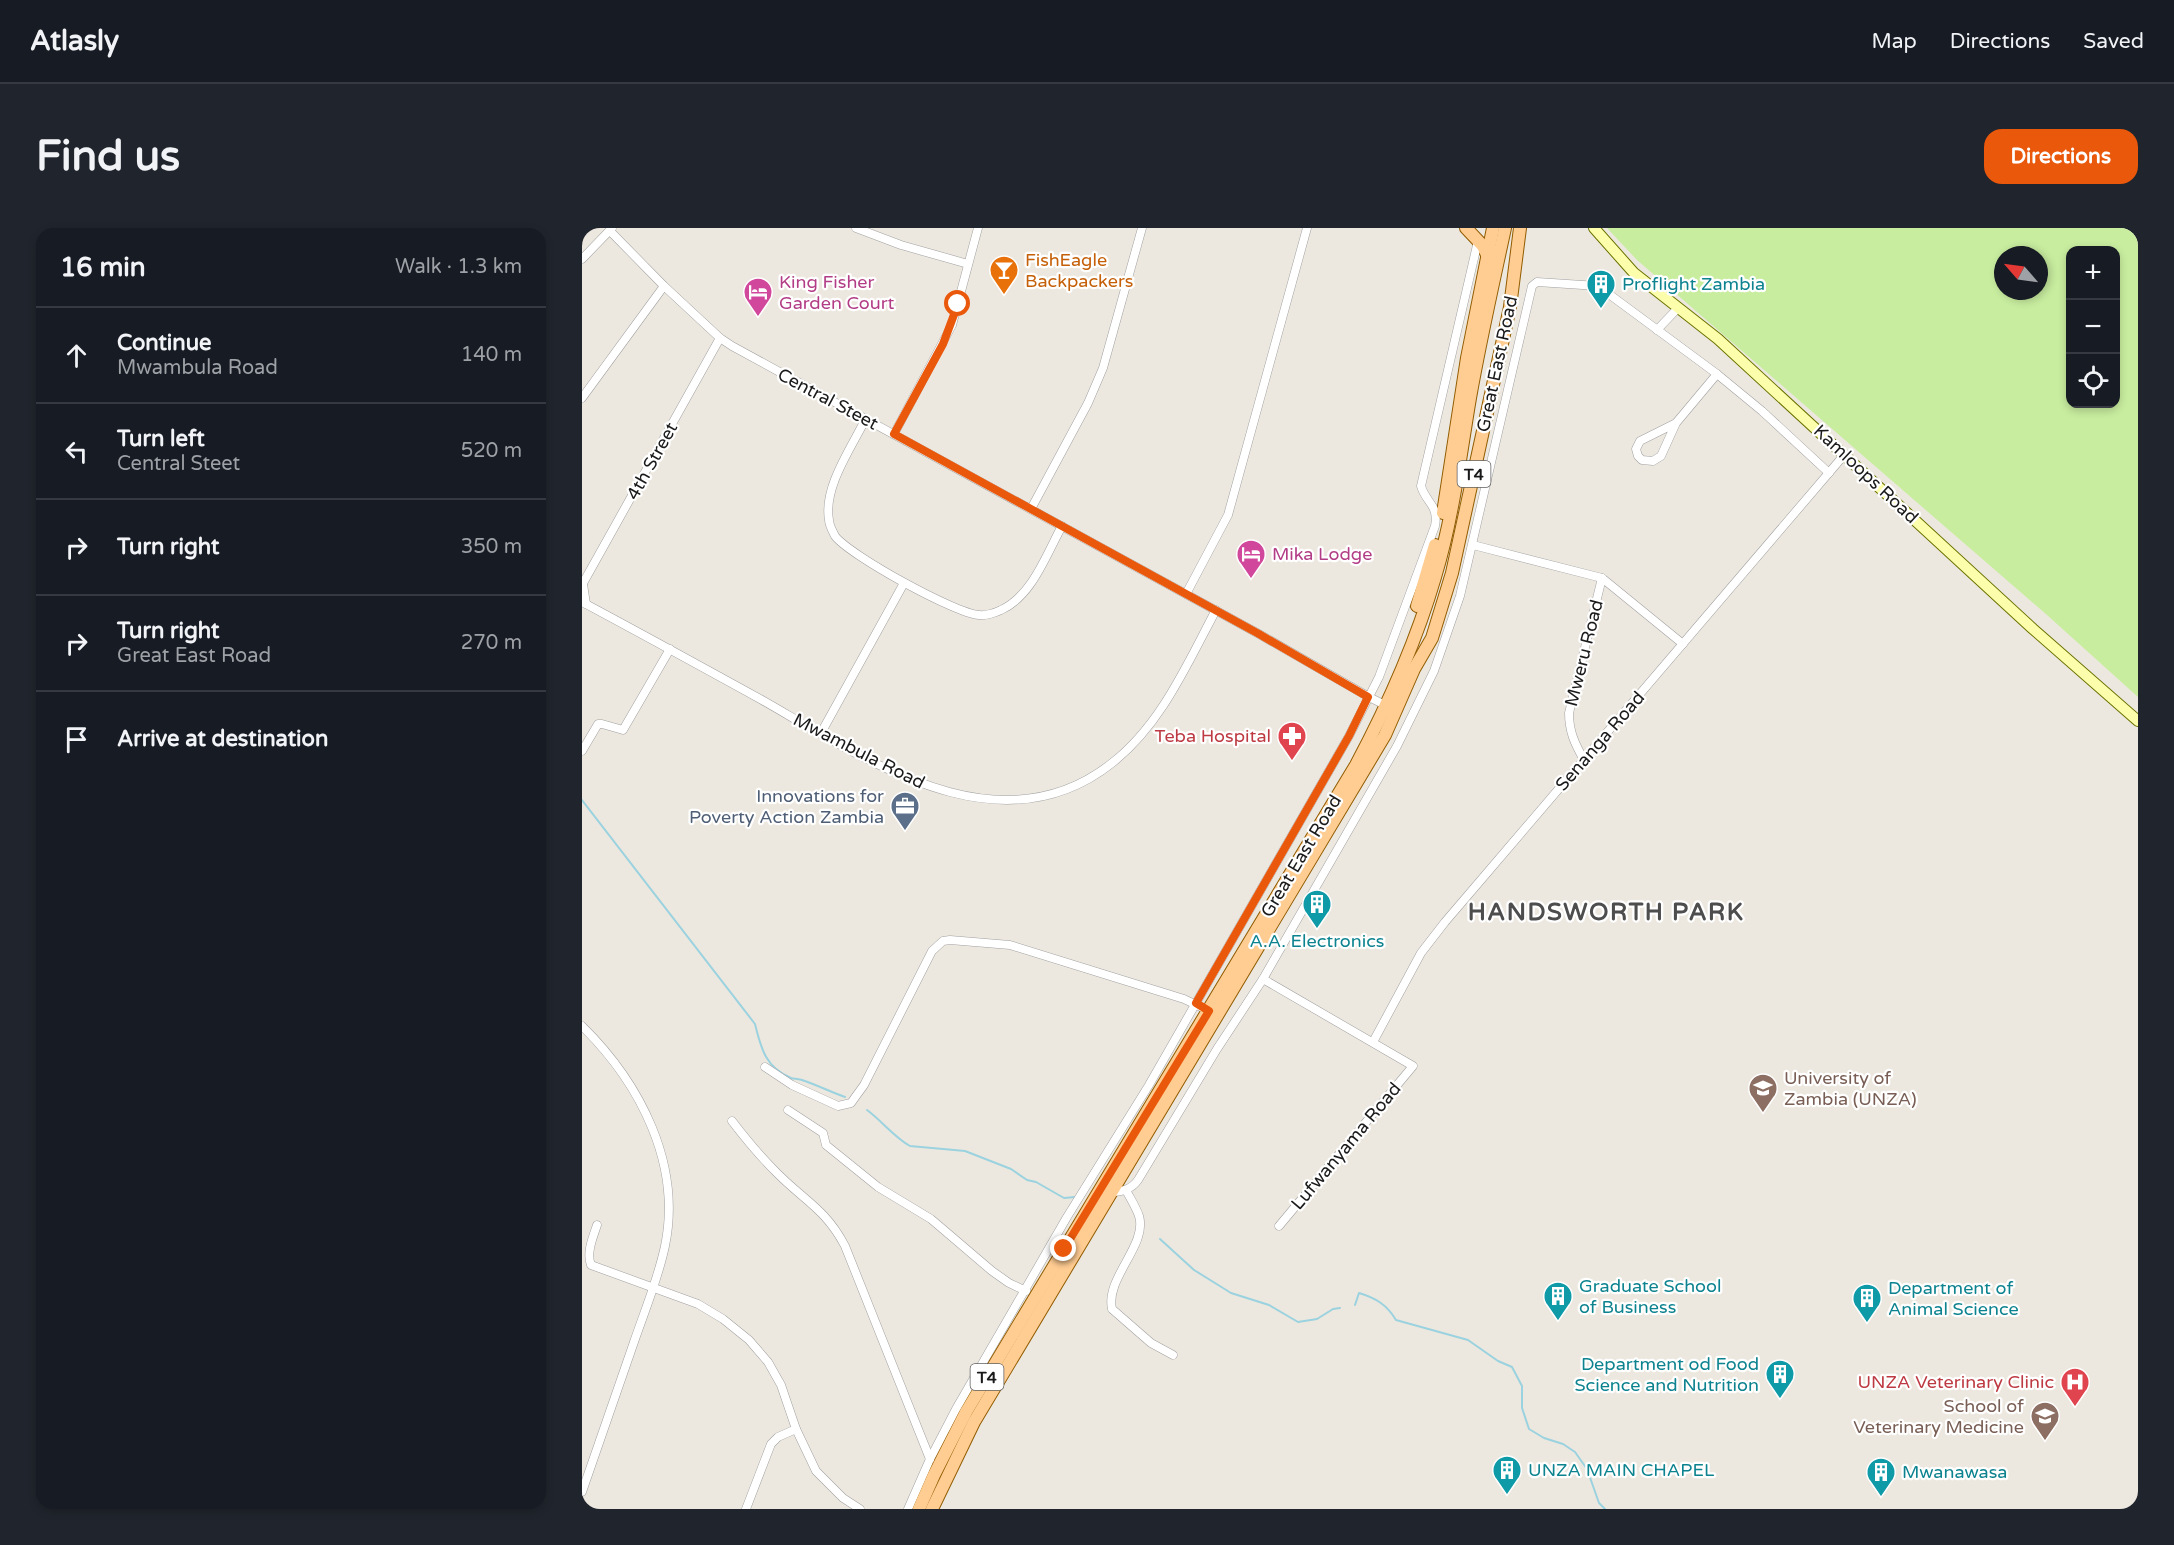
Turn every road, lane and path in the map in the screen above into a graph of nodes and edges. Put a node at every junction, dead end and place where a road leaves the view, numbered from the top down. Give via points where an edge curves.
1 (856, 228) edge
2 (978, 228) edge
3 (1142, 228) edge
4 (1307, 228) edge
5 (1466, 228) edge
6 (1493, 228) edge
7 (1505, 228) edge
8 (1511, 228) edge
9 (1520, 228) edge
10 (1528, 228) edge
11 (1594, 228) edge
12 (611, 229) edge
13 (1478, 241) junction
14 (1517, 249) junction
15 (1488, 256) junction
16 (582, 259) edge
17 (968, 264) junction
18 (664, 286) junction
19 (1678, 308) junction
20 (1658, 330) junction
21 (720, 338) junction
22 (1717, 374) junction
23 (582, 398) edge
24 (866, 418) junction
25 (1676, 423) junction
26 (894, 434) junction
27 (1845, 454) junction
28 (1829, 473) junction
29 (1030, 509) junction
30 (1062, 526) junction
31 (1473, 545) junction
32 (1602, 578) junction
33 (904, 583) junction
34 (582, 584) edge
35 (1186, 594) junction
36 (584, 603) edge
37 (1216, 610) junction
38 (1683, 644) junction
39 (670, 649) junction
40 (1409, 667) junction
41 (1368, 697) junction
42 (1392, 709) junction
43 (1412, 719) junction
44 (2138, 721) edge
45 (821, 734) junction
46 (582, 751) edge
47 (1584, 760) junction
48 (1263, 979) junction
49 (1196, 1003) junction
50 (1209, 1011) junction
51 (582, 1026) edge
52 (1373, 1042) junction
53 (765, 1067) dead end
54 (788, 1110) dead end
55 (732, 1121) dead end
56 (1126, 1190) junction
57 (1110, 1193) junction
58 (597, 1225) dead end
59 (1279, 1226) dead end
60 (653, 1287) junction
61 (1026, 1290) junction
62 (1173, 1355) dead end
63 (796, 1429) junction
64 (930, 1459) junction
65 (582, 1492) edge
66 (746, 1509) edge
67 (860, 1509) edge
68 (908, 1509) edge
69 (919, 1509) edge
70 (932, 1509) edge

1 - 17 street
2 - 17 street
3 - 29 street via 1103,368
4 - 35 street via 1228,515
5 - 13 main road
6 - 15 main road, Great East Road / T4
7 - 40 main road, Great East Road / T4 via 1470,396 1455,495
8 - 40 main road, Great East Road / T4 via 1443,578
9 - 14 main road, Great East Road / T4
10 - 14 main road
11 - 19 main road, Kamloops Road via 1623,263
12 - 16 street
12 - 18 street, Central Steet
13 - 15 main road
13 - 41 street via 1421,486 1436,510 1435,526 1395,637
14 - 40 main road, Great East Road / T4 via 1510,307 1460,542 1432,638
15 - 40 main road, Great East Road / T4 via 1467,358 1441,527 1410,631
17 - 26 street via 952,325
18 - 21 street, Central Steet
18 - 23 street
19 - 20 street
19 - 27 main road, Kamloops Road
20 - 22 street
20 - 31 street via 1598,286 1537,282 1532,286
21 - 24 street, Central Steet
21 - 34 street, 4th Street
22 - 25 street
22 - 28 street
24 - 26 street, Central Steet
24 - 33 street via 833,483 828,501 829,521 835,536 847,548
25 - 25 street via 1640,441 1638,456 1648,462 1661,456
26 - 29 street, Central Steet
27 - 28 street, Senanga Road
27 - 44 main road, Kamloops Road
28 - 38 street, Senanga Road
29 - 30 street, Central Steet
30 - 33 street via 1032,581 1019,598 1001,610 981,616 963,612
30 - 35 street, Central Steet
31 - 32 street
31 - 43 street via 1449,631
32 - 38 street
32 - 47 street, Mweru Road via 1569,713 1572,739
33 - 45 street
34 - 36 street, 4th Street
35 - 37 street, Central Steet
36 - 39 street, Mwambula Road
37 - 41 street, Central Steet
37 - 45 street, Mwambula Road via 1159,713 1138,740 1088,780 1061,792 1002,800 949,793 898,775
38 - 47 street, Senanga Road
39 - 45 street, Mwambula Road
39 - 46 street via 623,730 598,724
40 - 42 main road, Great East Road / T4
41 - 42 street, Central Steet
41 - 49 street
42 - 43 street, Central Steet
42 - 50 main road, Great East Road / T4
42 - 57 main road, Great East Road / T4 via 1343,808
43 - 48 street
47 - 52 street, Senanga Road via 1421,953
48 - 52 street
48 - 56 street via 1138,1180
49 - 50 street
49 - 53 street via 1010,945 943,940 932,951 864,1085 851,1103 838,1106
49 - 61 street
50 - 69 main road, Great East Road / T4 via 966,1412
51 - 60 street via 636,1094 661,1152 669,1215 665,1247
52 - 59 street, Lufwanyama Road via 1413,1066
54 - 61 street via 823,1133 826,1145 878,1187 931,1219 992,1271
55 - 64 street via 776,1173 835,1227
56 - 57 street
56 - 62 street via 1141,1229 1114,1287 1112,1309 1151,1343
57 - 70 main road, Great East Road / T4 via 974,1422
58 - 60 street via 589,1251 591,1265
60 - 63 street via 698,1304 748,1340 768,1362 781,1386
60 - 65 street
61 - 64 street
63 - 66 street via 771,1444
63 - 67 street via 816,1471
64 - 68 street

